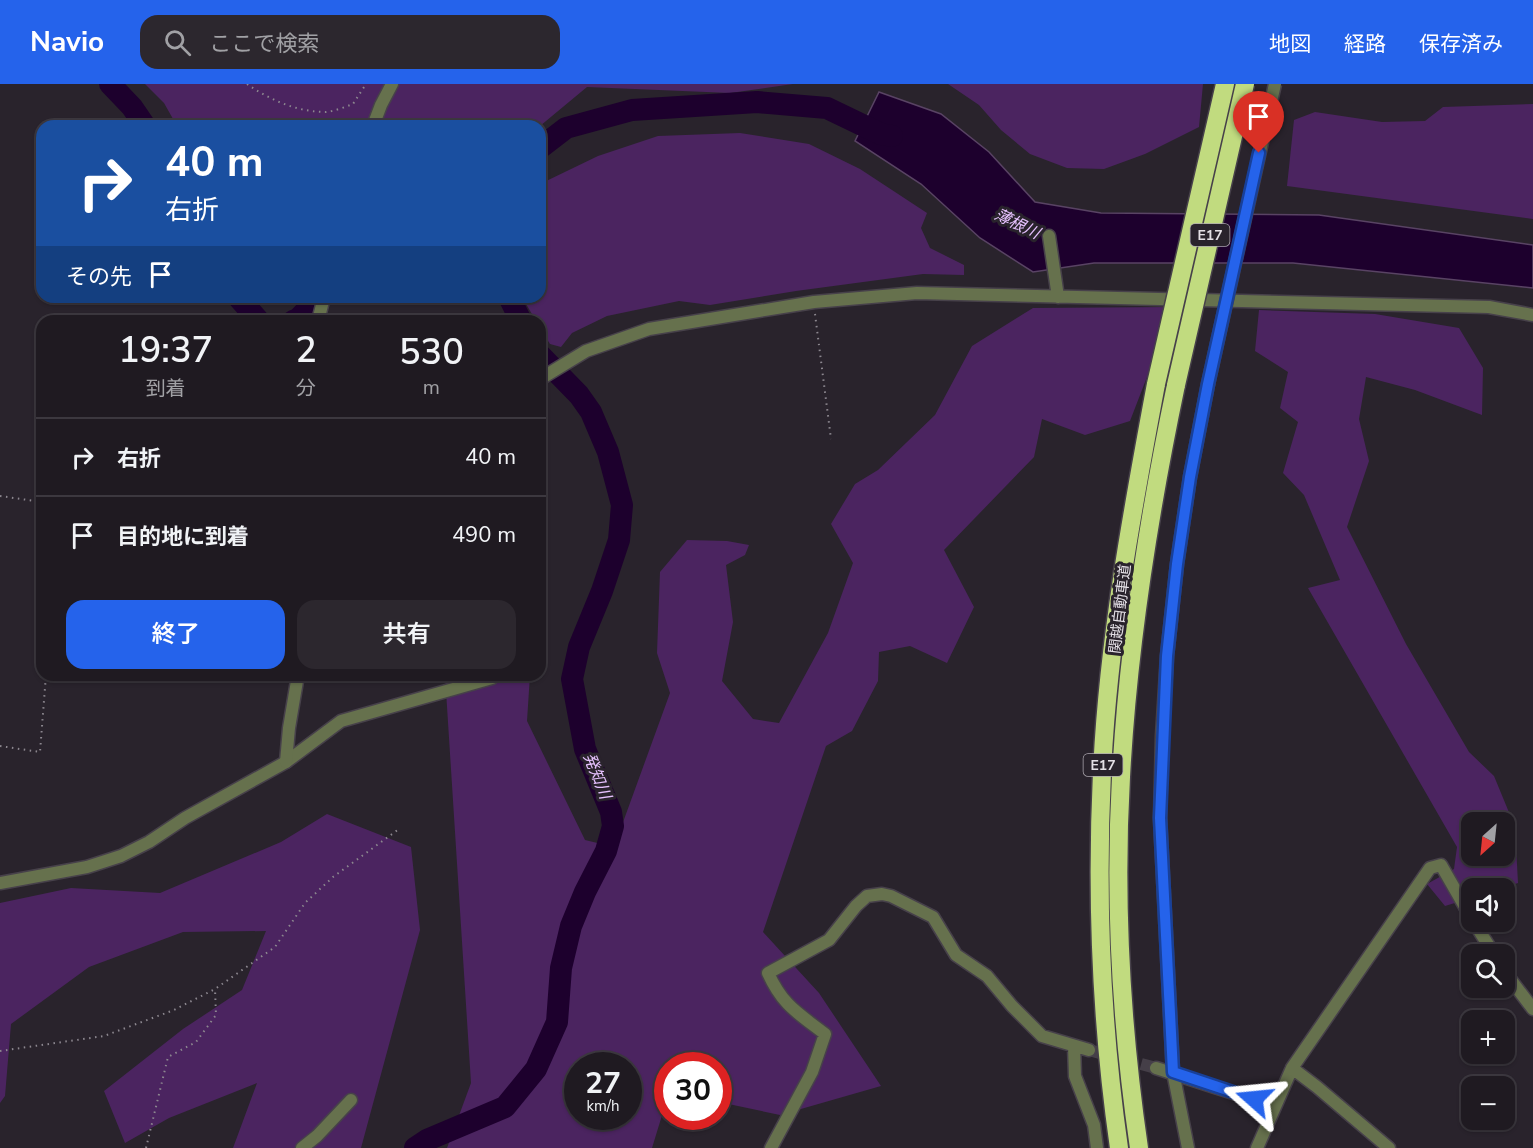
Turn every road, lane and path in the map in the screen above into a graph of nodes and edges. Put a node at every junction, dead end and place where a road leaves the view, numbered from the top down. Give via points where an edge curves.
1 (247, 84) edge
2 (366, 84) edge
3 (392, 84) edge
4 (1225, 84) edge
5 (1245, 84) edge
6 (1275, 84) edge
7 (375, 120) edge
8 (1049, 236) dead end
9 (1058, 297) junction
10 (814, 302) junction
11 (1533, 315) edge
12 (546, 375) edge
13 (831, 439) dead end
14 (0, 496) edge
15 (36, 501) edge
16 (46, 681) edge
17 (297, 681) edge
18 (482, 681) edge
19 (0, 746) edge
20 (286, 762) junction
21 (399, 829) dead end
22 (0, 883) edge
23 (1461, 900) edge
24 (1515, 985) edge
25 (215, 989) junction
26 (1533, 1009) edge
27 (1074, 1046) junction
28 (1089, 1050) tunnel mouth
29 (0, 1051) edge
30 (1156, 1068) tunnel mouth
31 (1292, 1068) junction
32 (1173, 1072) junction
33 (351, 1100) dead end
34 (1274, 1106) junction
35 (146, 1148) edge
36 (302, 1148) edge
37 (771, 1148) edge
38 (1097, 1148) edge
39 (1119, 1148) edge
40 (1139, 1148) edge
41 (1188, 1148) edge
42 (1257, 1148) edge
43 (1389, 1148) edge

1 - 2 path via 293,108 327,112 353,104
3 - 7 street
4 - 39 highway, 関越自動車道 / E17, bridge via 1156,384 1128,536 1109,690 1102,770 1099,932 1103,1011
5 - 40 highway, 関越自動車道 / E17, bridge via 1176,386 1136,614 1121,777 1119,853 1122,1006
6 - 32 street, bridge via 1190,477 1167,656 1160,818
8 - 9 street
9 - 10 street via 917,293
9 - 11 street via 1489,307
10 - 12 street via 649,329 586,351
10 - 13 path
14 - 15 path
16 - 19 path via 40,752
17 - 20 street
18 - 20 street via 341,722
20 - 22 street via 129,853 87,867
21 - 25 path via 304,903 275,947
23 - 31 street via 1441,865 1430,868
24 - 26 street
25 - 29 path via 174,1010 104,1036
25 - 35 path via 216,1015 196,1042 168,1058
27 - 28 street
27 - 37 street via 1042,1036 987,976 956,955 933,918 891,896 867,896 829,940 768,973 784,1002 825,1034 812,1072
27 - 38 street via 1075,1076 1094,1125
30 - 32 street
31 - 34 street
31 - 43 street
32 - 34 street
32 - 41 street
33 - 36 street
34 - 42 street

